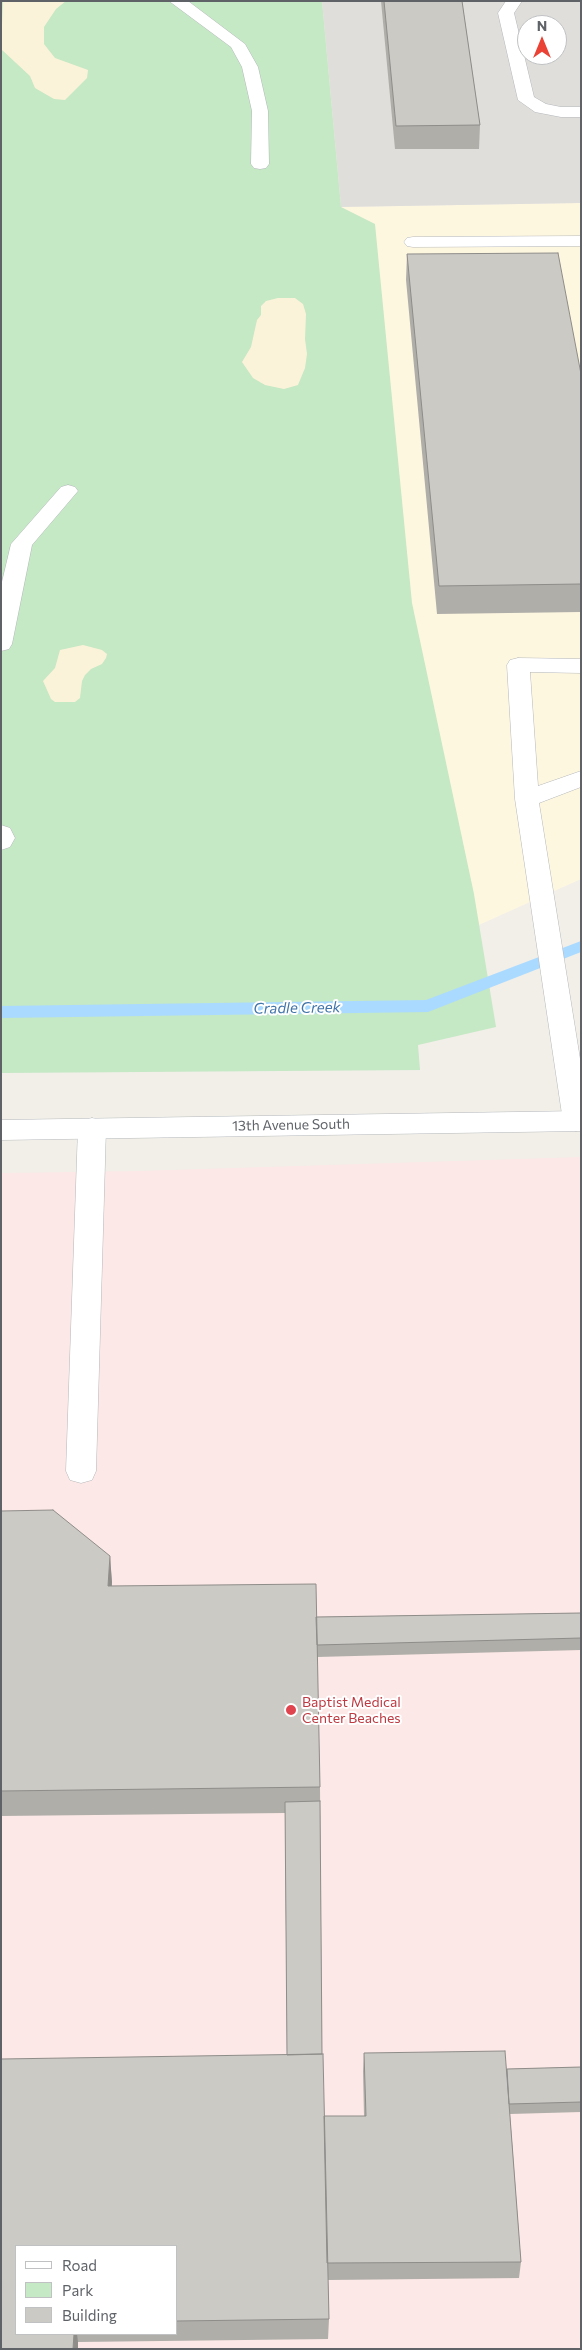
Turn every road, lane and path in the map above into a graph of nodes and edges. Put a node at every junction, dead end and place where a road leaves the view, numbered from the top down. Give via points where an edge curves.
1 (177, 1) edge
2 (514, 1) edge
3 (581, 112) edge
4 (260, 164) dead end
5 (581, 241) edge
6 (413, 242) dead end
7 (68, 491) dead end
8 (1, 644) edge
9 (581, 666) edge
10 (581, 778) edge
11 (527, 799) junction
12 (1, 833) edge
13 (1, 842) edge
14 (579, 1121) edge
15 (92, 1128) junction
16 (1, 1130) edge
17 (81, 1471) dead end

1 - 4 street via 237,44 250,67 260,111
2 - 3 street via 506,13 526,100 541,108
5 - 6 street
7 - 8 street via 22,544
9 - 11 street via 518,665
10 - 11 street
11 - 14 street
12 - 13 street
14 - 15 street, 13th Avenue South
15 - 16 street, 13th Avenue South
15 - 17 street

